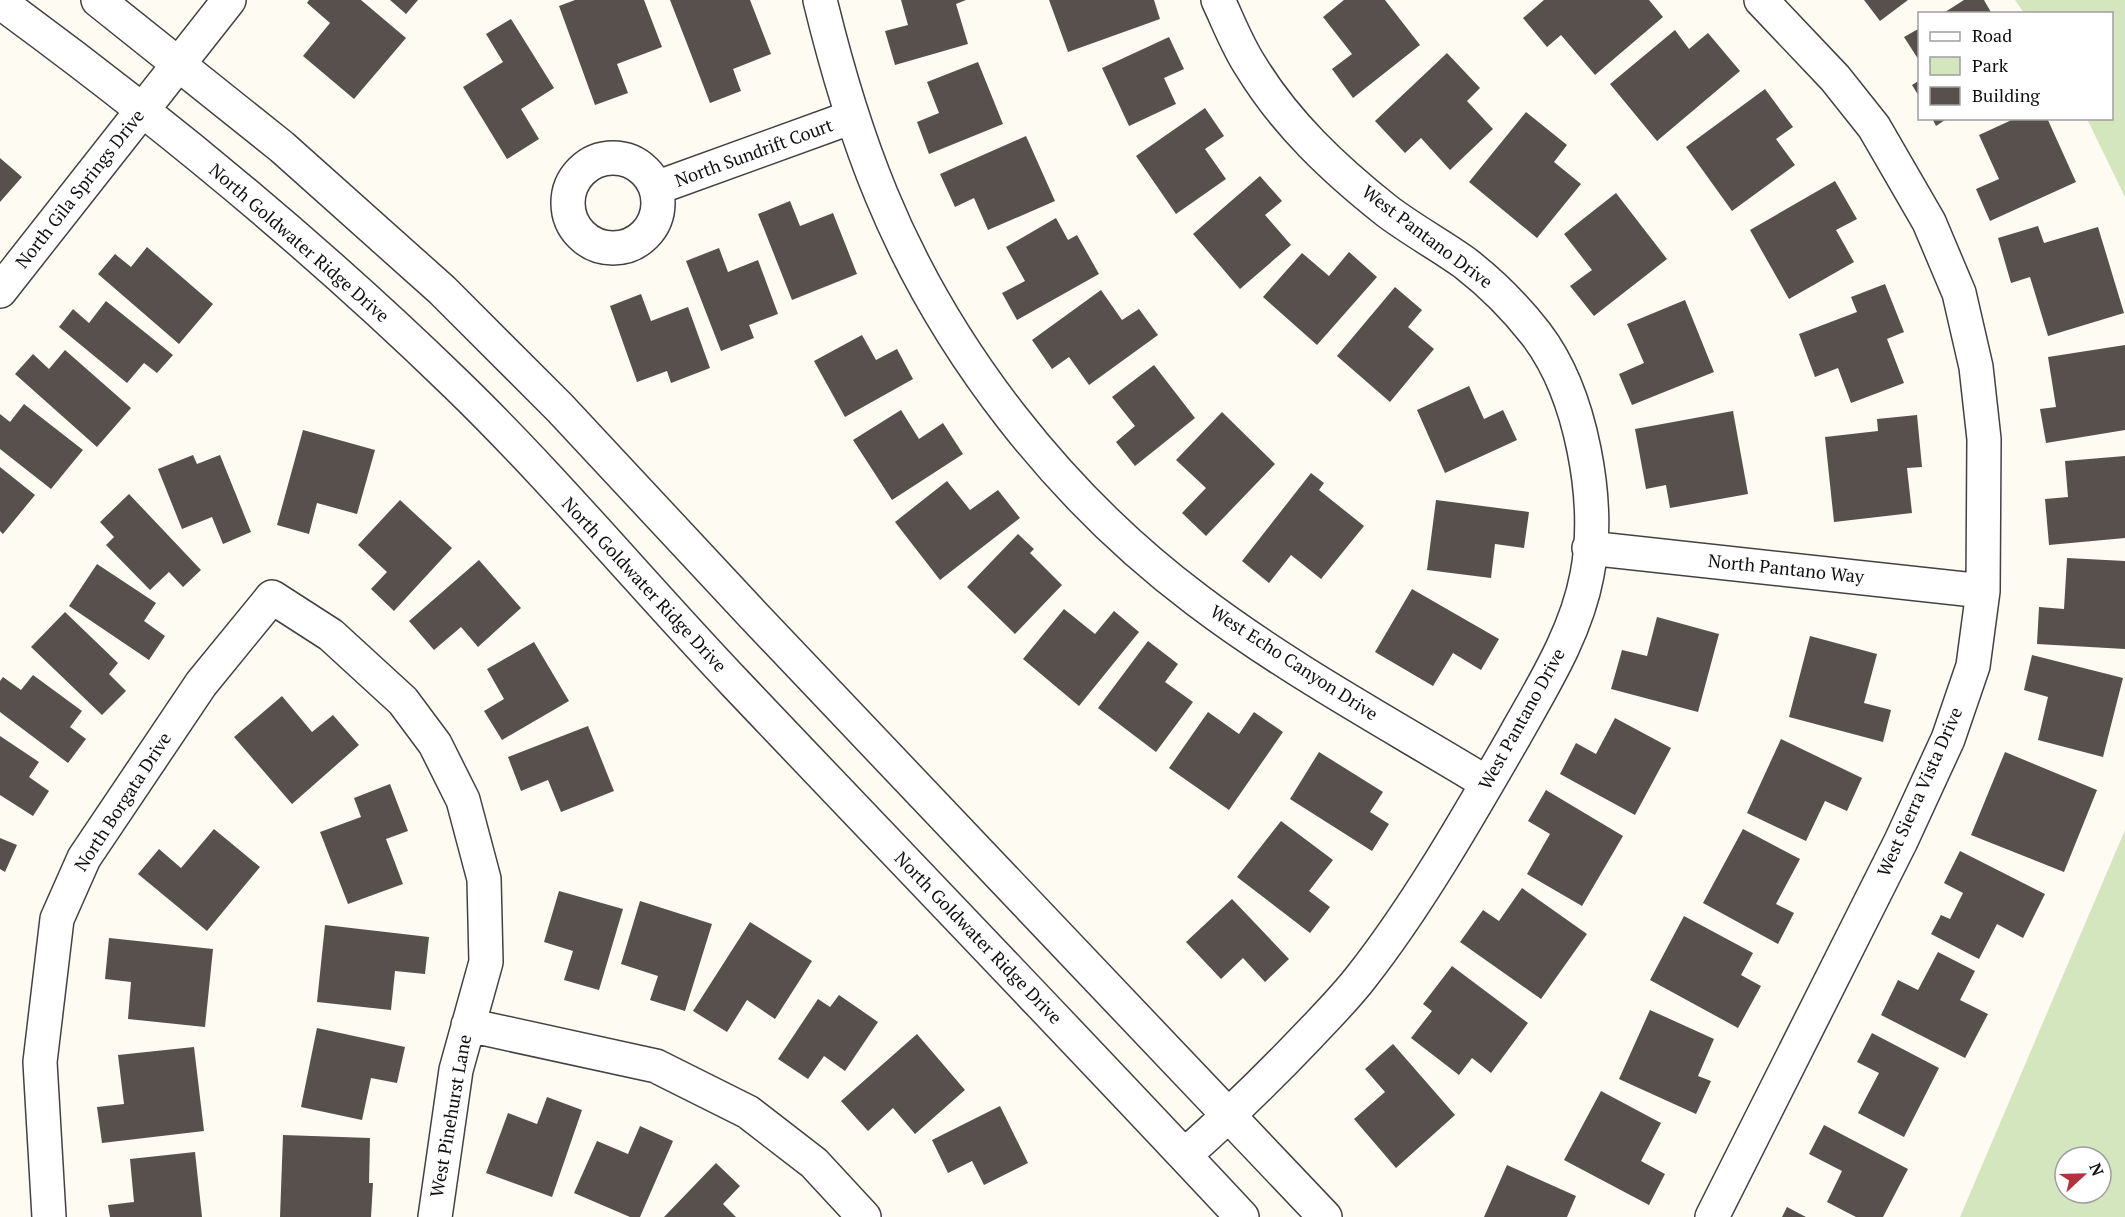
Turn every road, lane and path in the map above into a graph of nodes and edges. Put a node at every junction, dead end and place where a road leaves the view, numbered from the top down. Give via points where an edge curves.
1 (98, 0) edge
2 (229, 0) edge
3 (820, 0) edge
4 (1218, 0) edge
5 (1761, 0) edge
6 (0, 2) edge
7 (160, 87) junction
8 (852, 117) junction
9 (656, 188) dead end
10 (0, 291) edge
11 (1589, 548) junction
12 (1983, 591) junction
13 (272, 597) joint
14 (1487, 783) junction
15 (468, 1024) junction
16 (1229, 1116) junction
17 (1185, 1155) junction
18 (50, 1217) edge
19 (435, 1217) edge
20 (864, 1217) edge
21 (1242, 1217) edge
22 (1325, 1217) edge
23 (1712, 1217) edge

1 - 7 street, North Goldwater Ridge Drive
2 - 7 street, North Gila Springs Drive
3 - 8 street, West Echo Canyon Drive
4 - 11 street, West Pantano Drive via 1248,63 1310,144 1389,212 1498,291 1539,338 1563,381 1577,421 1589,480
5 - 12 street, West Sierra Vista Drive via 1835,78 1874,127 1929,222 1959,293 1976,367 1984,440
6 - 7 street, North Goldwater Ridge Drive
7 - 10 street, North Gila Springs Drive
7 - 16 street, North Goldwater Ridge Drive via 282,147 442,290 560,408
7 - 17 street, North Goldwater Ridge Drive via 311,249 457,385
8 - 9 street, North Sundrift Court
8 - 14 street, West Echo Canyon Drive via 881,195 917,272 1000,402 1066,480 1129,543 1196,600
11 - 12 street, North Pantano Way
11 - 14 street, West Pantano Drive via 1579,605 1555,664
12 - 23 street, West Sierra Vista Drive via 1972,666 1948,739
13 - 15 street, West Pinehurst Lane via 330,635 403,701 435,744 463,800 484,879 486,962
13 - 18 street, North Borgata Drive via 201,684 84,858 57,919 40,1062
14 - 16 street, West Pantano Drive via 1361,978
15 - 19 street, West Pinehurst Lane via 456,1070
15 - 20 street via 667,1071 748,1112 814,1163
16 - 17 street, West Pantano Drive
16 - 22 street, North Goldwater Ridge Drive
17 - 21 street, North Goldwater Ridge Drive

